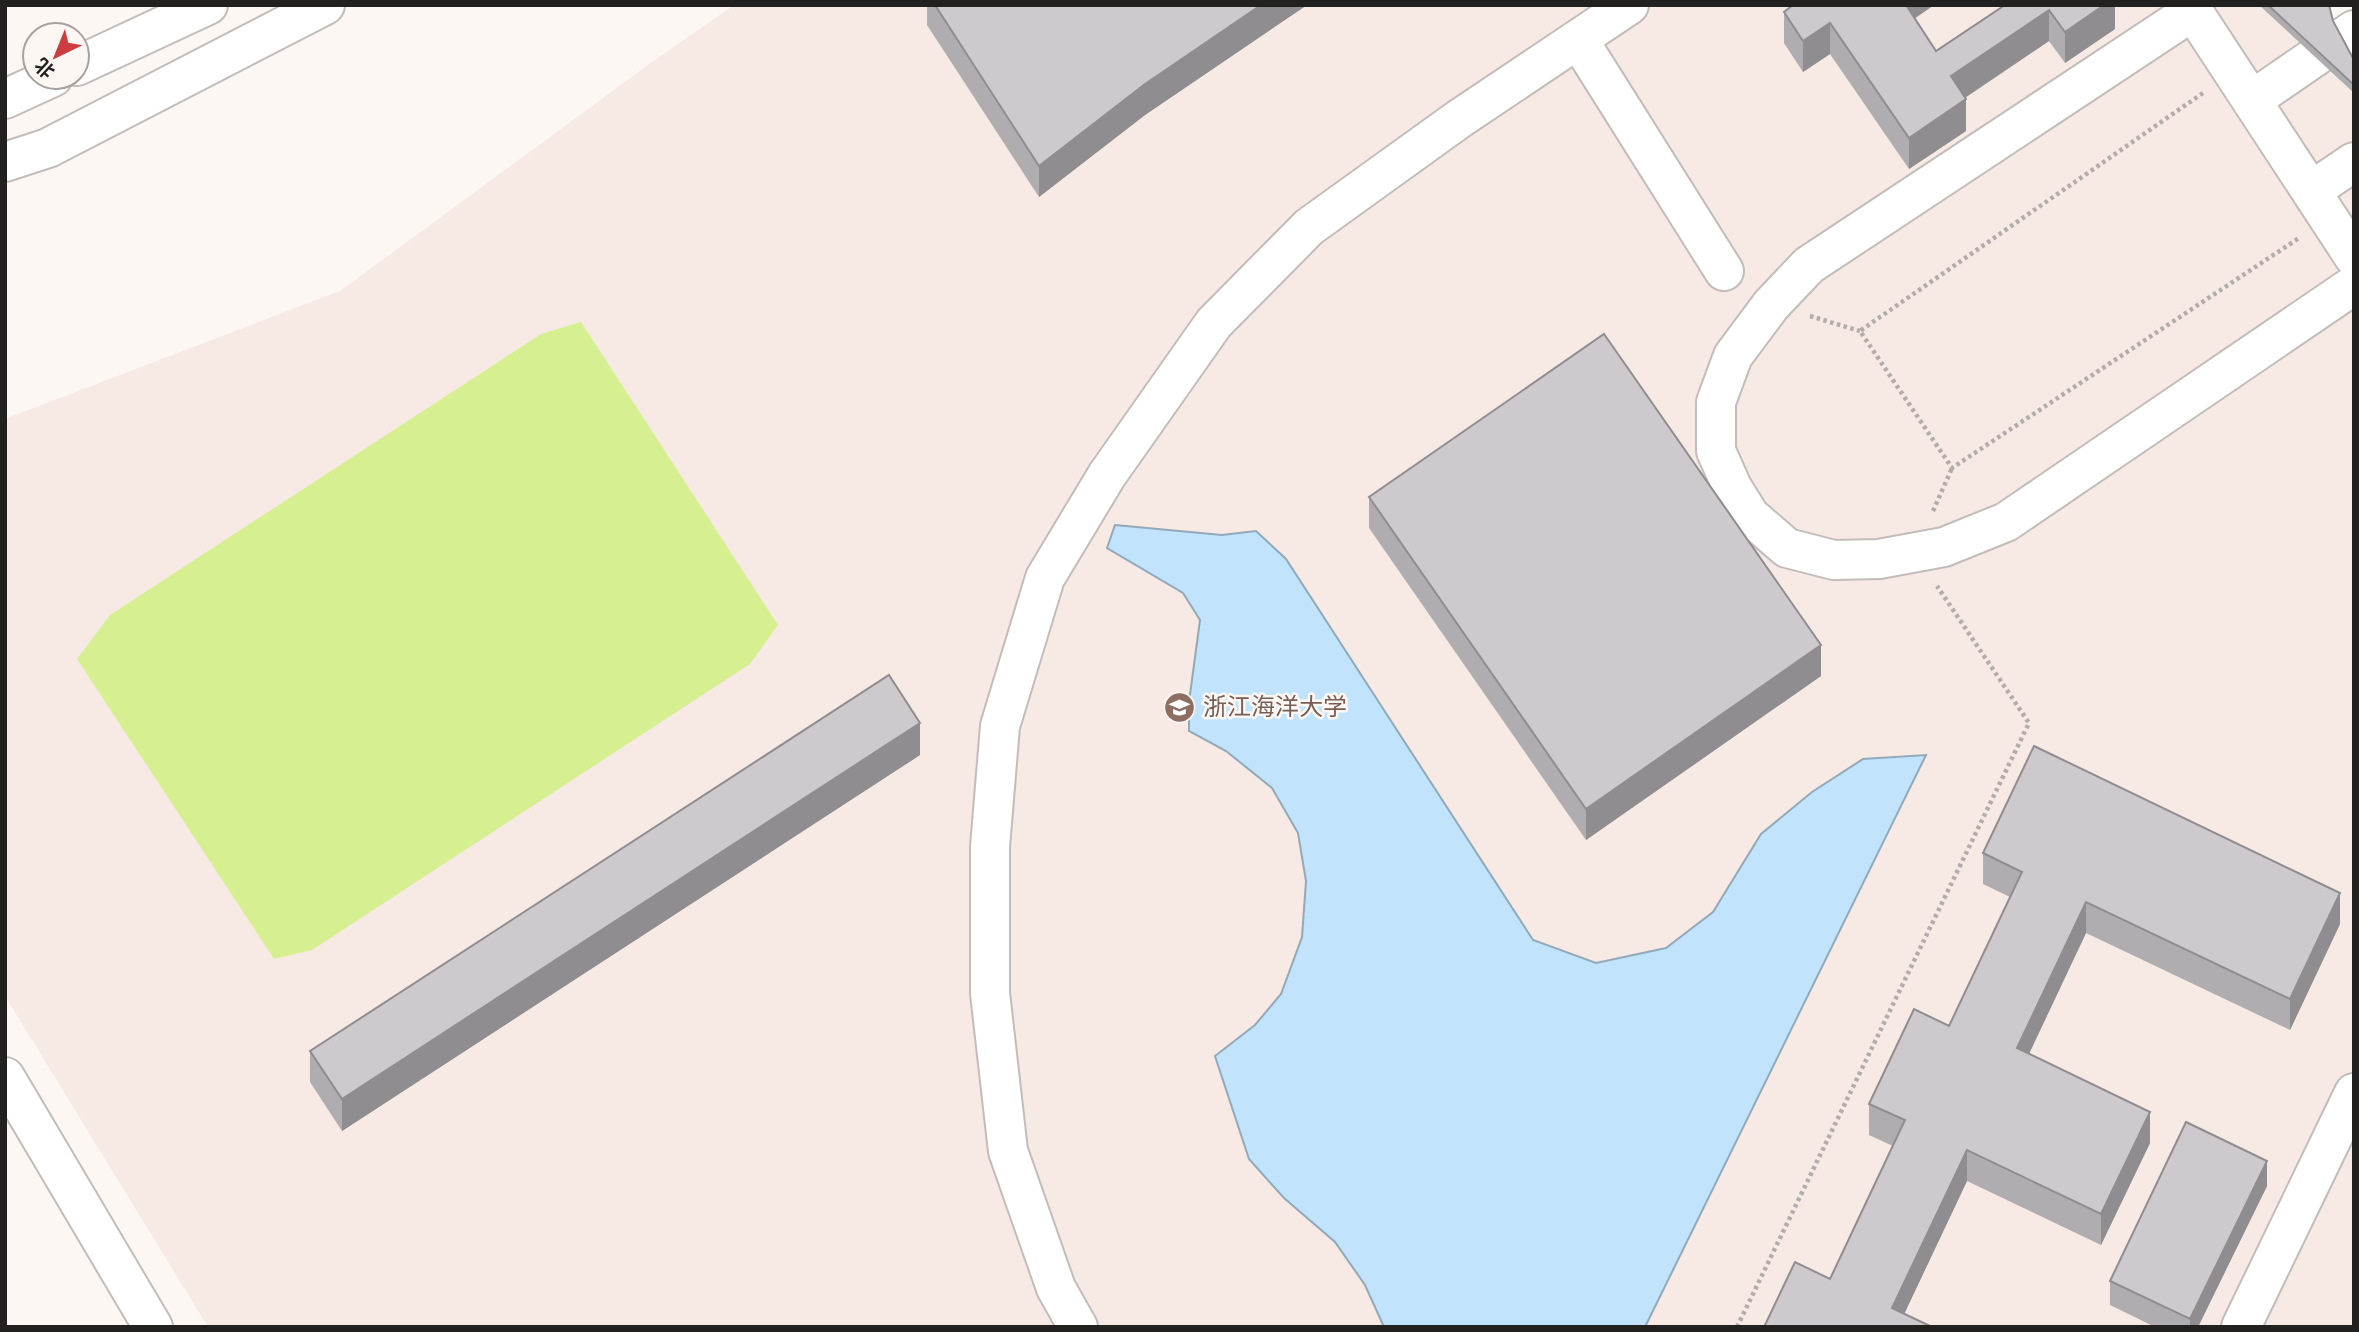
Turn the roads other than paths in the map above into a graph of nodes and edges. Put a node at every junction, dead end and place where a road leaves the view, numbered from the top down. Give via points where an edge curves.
1 (208, 5) edge
2 (325, 5) edge
3 (1629, 5) edge
4 (2191, 8) edge
5 (2354, 30) edge
6 (1578, 39) junction
7 (91, 59) edge
8 (2243, 86) junction
9 (22, 91) edge
10 (5, 99) edge
11 (5, 162) edge
12 (2354, 162) edge
13 (2320, 205) junction
14 (2354, 257) edge
15 (1724, 271) dead end
16 (2354, 285) edge
17 (5, 1077) edge
18 (2354, 1093) edge
19 (153, 1327) edge
20 (1078, 1327) edge
21 (2241, 1327) edge

1 - 7 main road
2 - 11 main road via 48,148
3 - 6 main road
4 - 8 main road
4 - 16 main road via 1809,265 1771,305 1734,356 1716,402 1716,451 1732,487 1750,516 1787,548 1833,560 1879,559 1944,547 2006,522
5 - 8 main road
6 - 15 main road
6 - 20 main road via 1299,236 1214,323 1107,475 1045,578 1000,726 990,847 990,993 1009,1151 1056,1288
8 - 13 main road
9 - 10 main road
12 - 13 main road
13 - 14 main road
17 - 19 main road
18 - 21 main road

